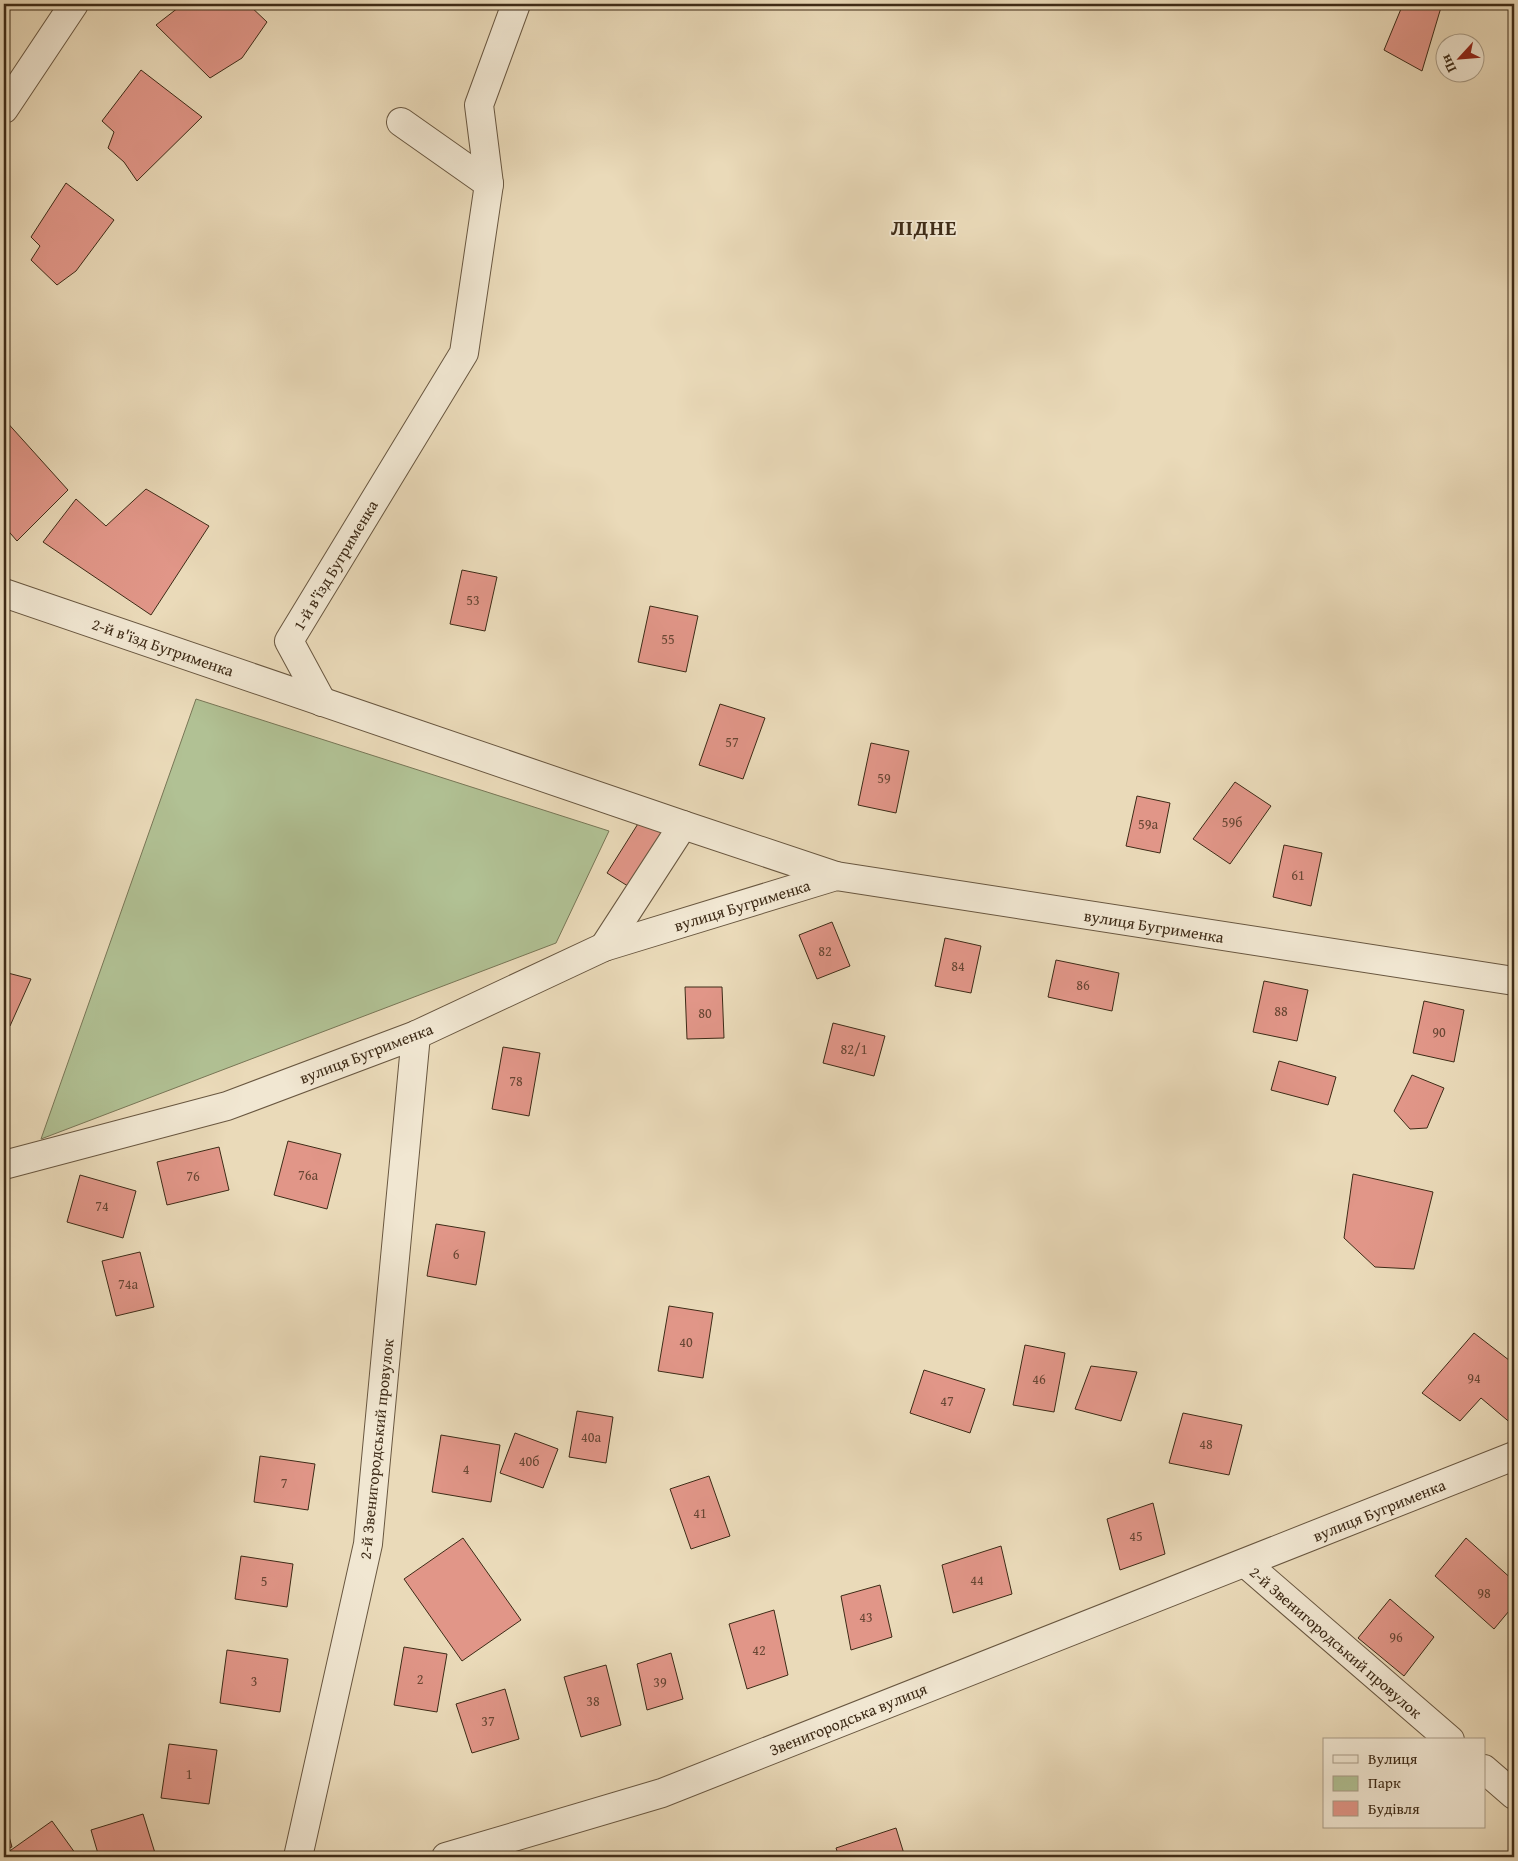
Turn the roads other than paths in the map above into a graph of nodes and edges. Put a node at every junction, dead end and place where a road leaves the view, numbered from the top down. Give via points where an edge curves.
1 (74, 4) edge
2 (516, 4) edge
3 (4, 109) edge
4 (401, 122) dead end
5 (489, 184) junction
6 (4, 593) edge
7 (322, 702) junction
8 (683, 825) junction
9 (836, 876) junction
10 (604, 947) junction
11 (1514, 981) edge
12 (416, 1035) junction
13 (4, 1165) edge
14 (1514, 1456) edge
15 (1245, 1563) junction
16 (1448, 1738) edge
17 (1486, 1771) edge
18 (1514, 1795) edge
19 (298, 1857) edge
20 (446, 1857) edge

1 - 3 street
2 - 5 street, 1-й в'їзд Бугрименка via 479,105
4 - 5 street
5 - 7 street, 1-й в'їзд Бугрименка via 464,353 289,641
6 - 7 street, 2-й в'їзд Бугрименка
7 - 8 street
8 - 9 street
8 - 10 street
9 - 10 street, вулиця Бугрименка
9 - 11 street, вулиця Бугрименка
10 - 12 street, вулиця Бугрименка
12 - 13 street, вулиця Бугрименка via 227,1106
12 - 19 street, 2-й Звенигородський провулок via 368,1544
14 - 15 street, вулиця Бугрименка
15 - 16 street, 2-й Звенигородський провулок
15 - 20 street, Звенигородська вулиця via 662,1793
17 - 18 street

